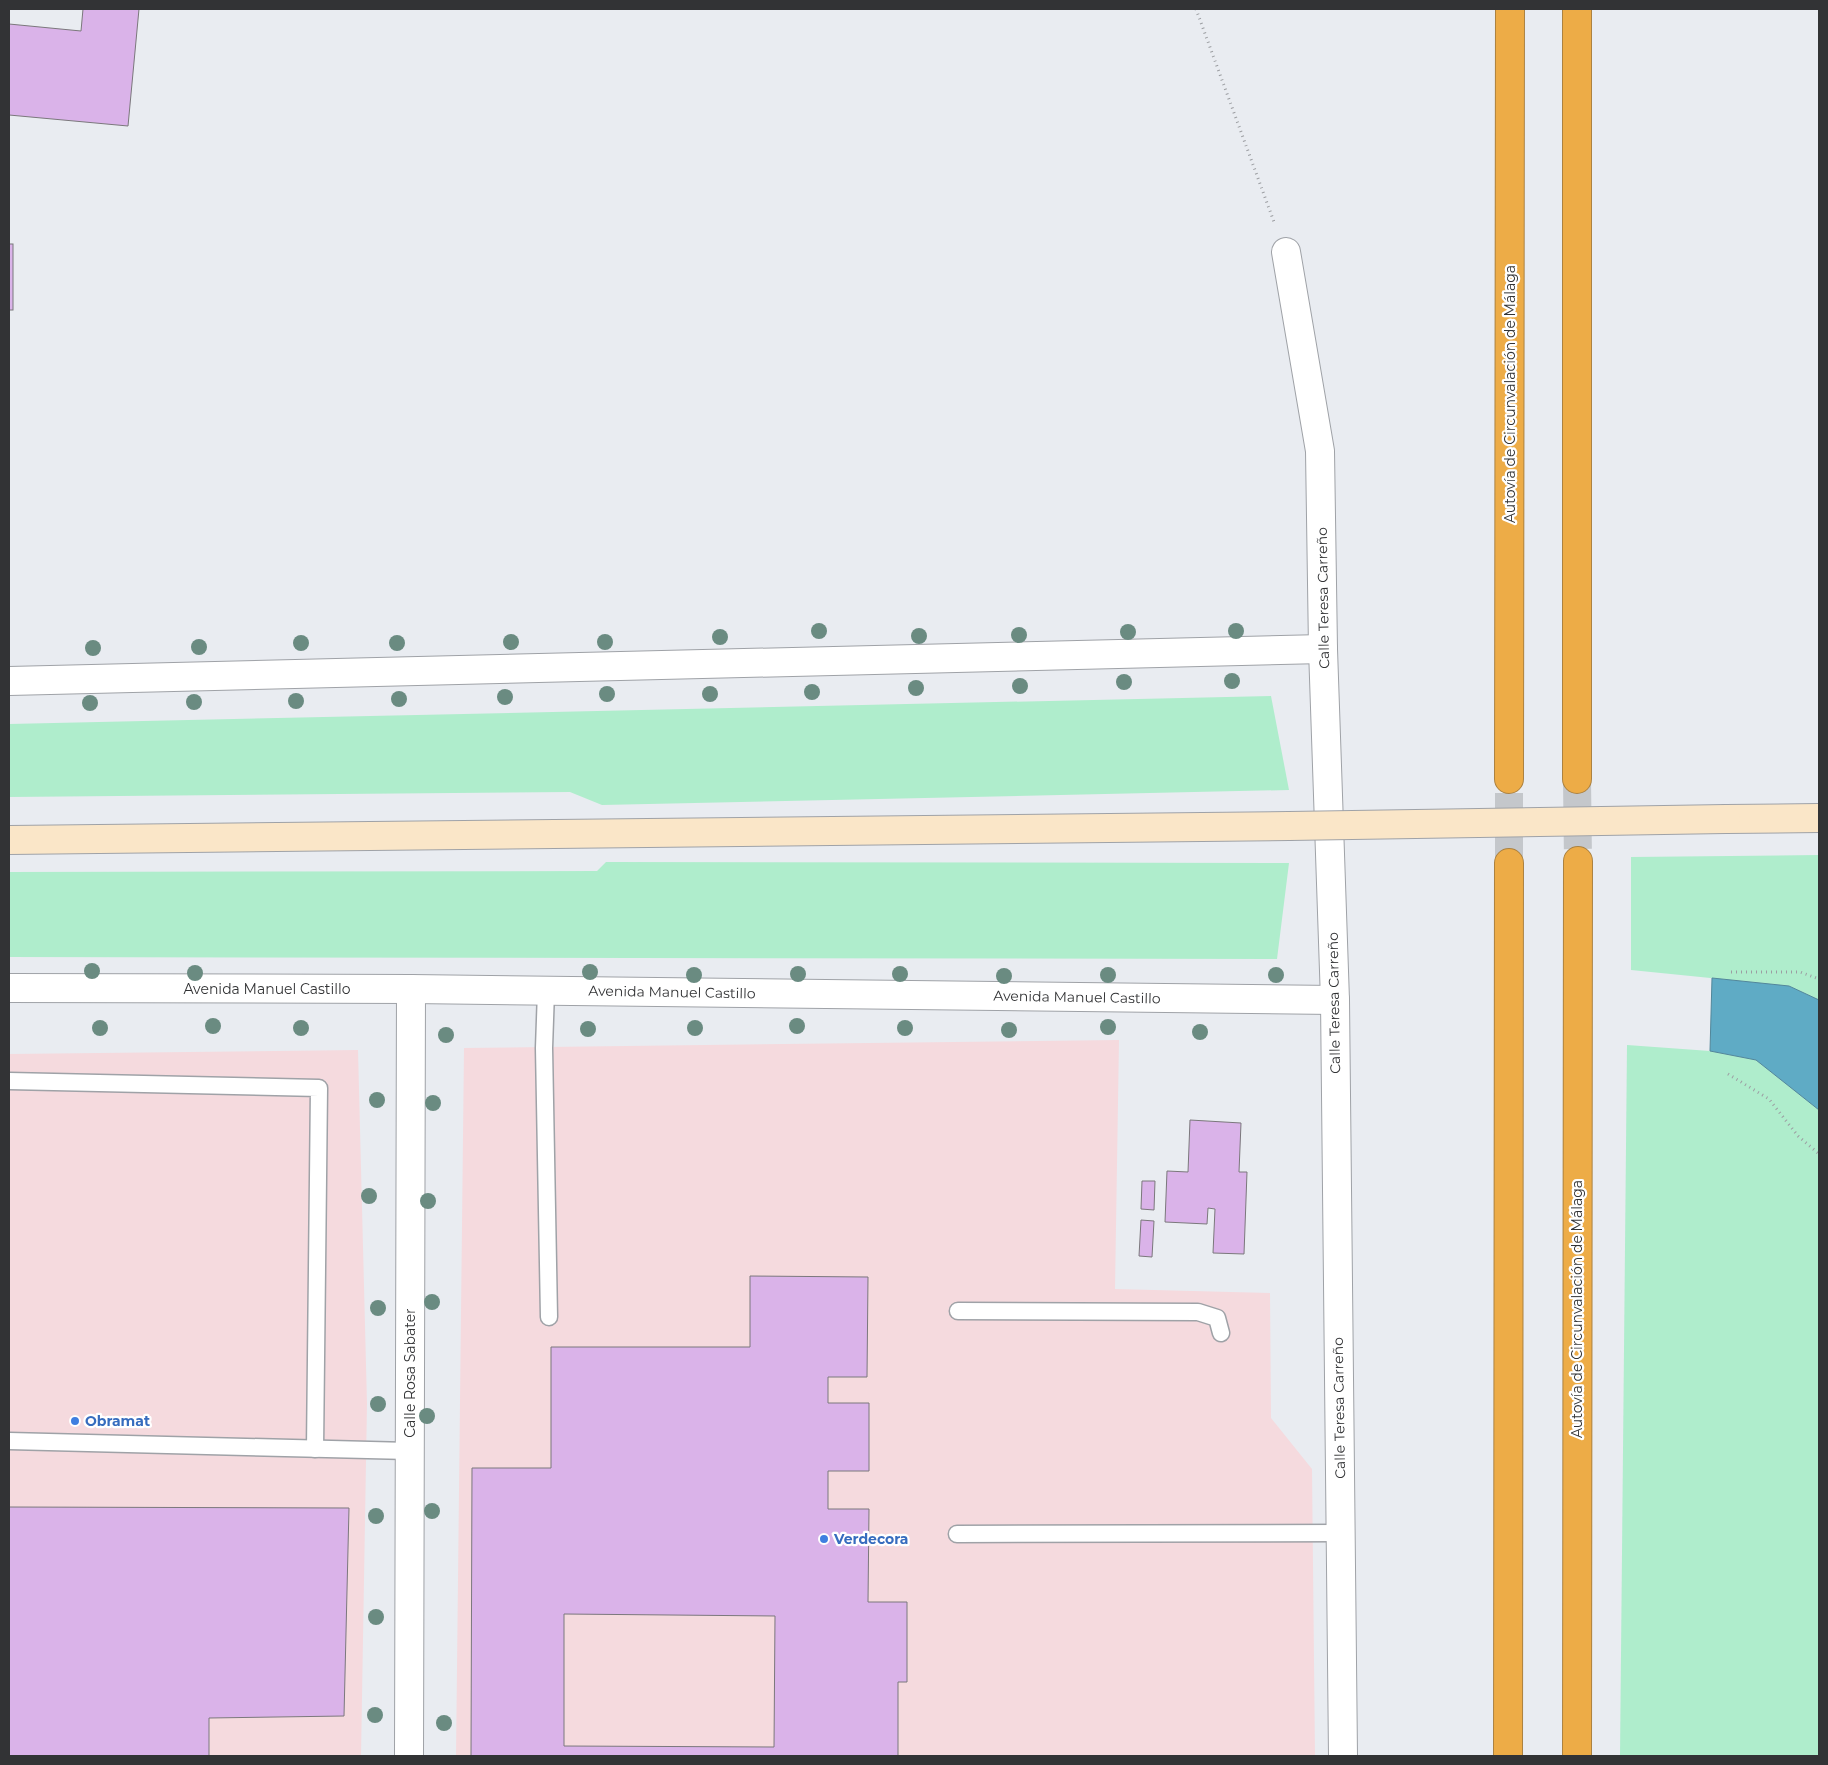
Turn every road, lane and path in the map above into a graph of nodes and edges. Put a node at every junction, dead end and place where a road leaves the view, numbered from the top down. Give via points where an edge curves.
1 (1196, 9) edge
2 (1510, 9) edge
3 (1577, 9) edge
4 (1286, 252) joint
5 (1323, 649) junction
6 (9, 681) edge
7 (1577, 778) tunnel mouth
8 (1509, 779) tunnel mouth
9 (1819, 818) edge
10 (9, 840) edge
11 (1578, 861) tunnel mouth
12 (1509, 863) tunnel mouth
13 (1731, 972) dead end
14 (1819, 979) edge
15 (9, 988) edge
16 (410, 989) junction
17 (546, 991) junction
18 (1335, 1000) junction
19 (1728, 1074) dead end
20 (9, 1081) edge
21 (1819, 1154) edge
22 (958, 1311) dead end
23 (549, 1318) dead end
24 (1222, 1333) dead end
25 (9, 1441) edge
26 (315, 1449) junction
27 (410, 1451) junction
28 (1340, 1533) junction
29 (957, 1534) dead end
30 (409, 1756) edge
31 (1343, 1756) edge
32 (1508, 1756) edge
33 (1577, 1756) edge

1 - 4 path
2 - 8 highway, Autovía de Circunvalación de Málaga
3 - 7 highway
4 - 5 street, Calle Teresa Carreño via 1320,451
5 - 6 street
5 - 18 street, Calle Teresa Carreño
9 - 10 main road, bridge
11 - 33 highway, Autovía de Circunvalación de Málaga
12 - 32 highway
13 - 14 path via 1800,972
15 - 16 street, Avenida Manuel Castillo
16 - 17 street, Avenida Manuel Castillo
16 - 27 street, Calle Rosa Sabater
17 - 18 street, Avenida Manuel Castillo
17 - 23 lane via 544,1048
18 - 28 street, Calle Teresa Carreño
19 - 21 path via 1770,1099 1798,1136
20 - 26 lane via 319,1088
22 - 24 lane via 1198,1312 1217,1318
25 - 26 lane
26 - 27 lane
27 - 30 street, Calle Rosa Sabater
28 - 29 lane
28 - 31 street, Calle Teresa Carreño

